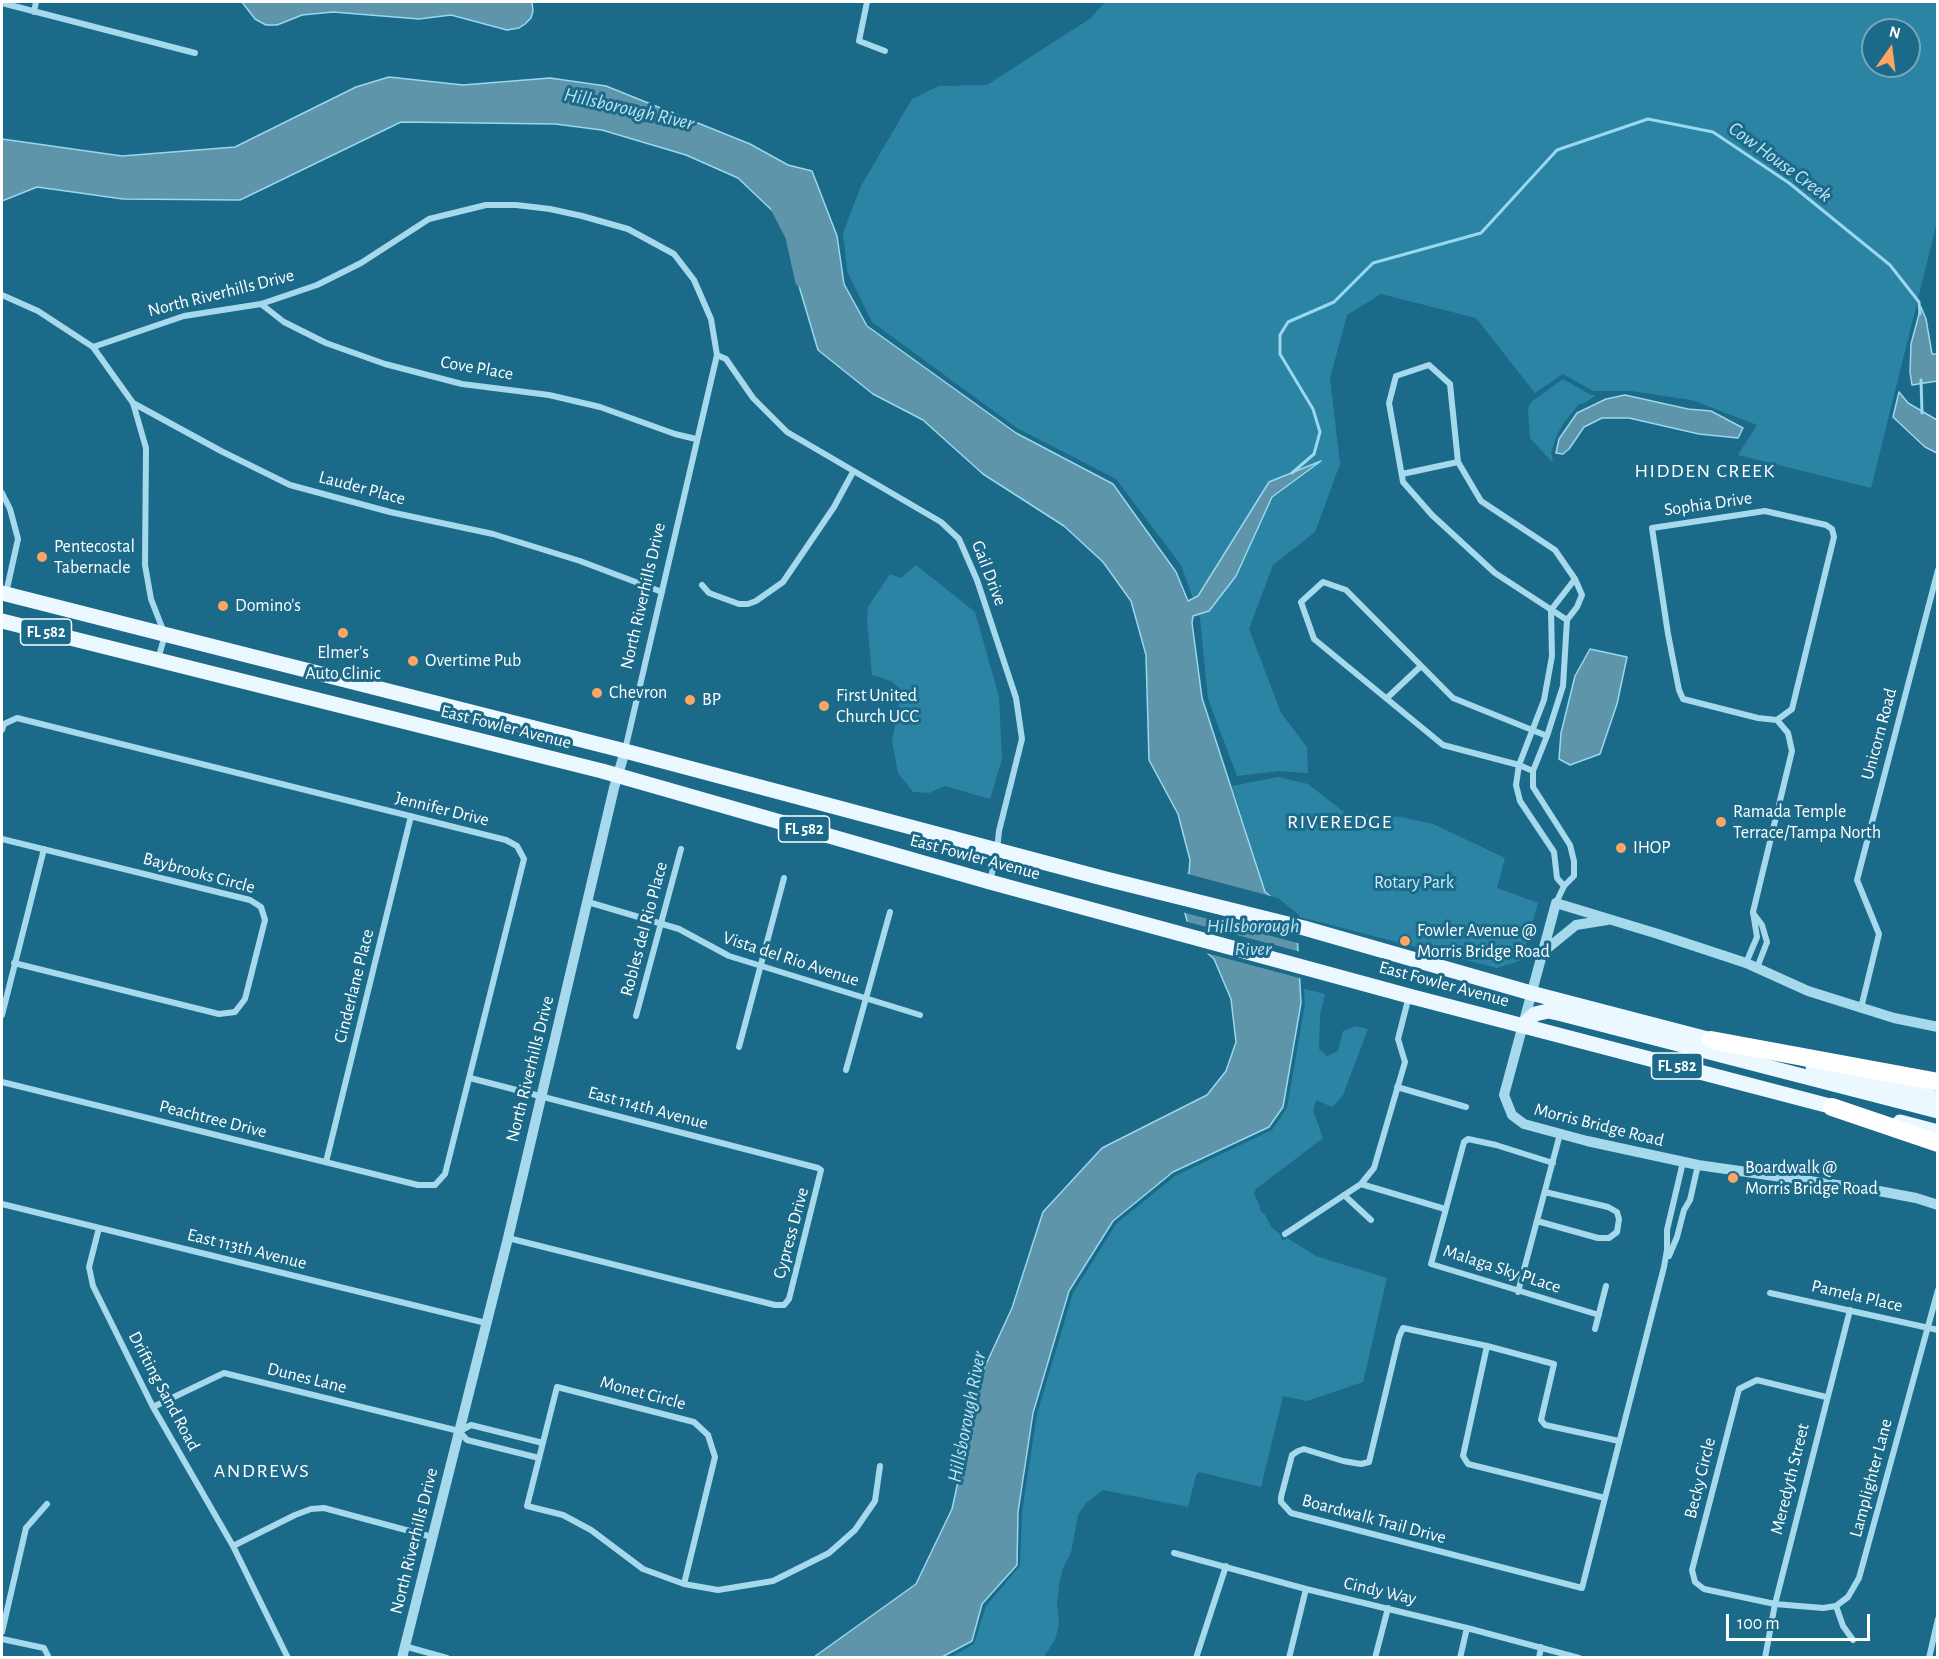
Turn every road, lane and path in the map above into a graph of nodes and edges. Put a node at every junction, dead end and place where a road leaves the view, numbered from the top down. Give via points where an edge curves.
1 (36, 2) edge
2 (867, 2) edge
3 (2, 3) edge
4 (34, 12) junction
5 (885, 51) dead end
6 (195, 53) dead end
7 (2, 295) edge
8 (261, 304) junction
9 (93, 346) junction
10 (717, 355) junction
11 (133, 403) junction
12 (696, 439) junction
13 (1458, 462) junction
14 (853, 472) junction
15 (1402, 474) junction
16 (2, 493) edge
17 (1938, 570) edge
18 (1575, 579) junction
19 (702, 585) dead end
20 (662, 592) junction
21 (3, 594) edge
22 (1551, 610) junction
23 (1567, 620) junction
24 (2, 621) edge
25 (165, 635) junction
26 (1552, 656) junction
27 (1566, 657) junction
28 (158, 659) junction
29 (1421, 666) junction
30 (1387, 698) junction
31 (1777, 720) junction
32 (2, 730) edge
33 (1533, 730) junction
34 (1547, 736) junction
35 (625, 751) junction
36 (1519, 765) junction
37 (1533, 771) junction
38 (618, 776) junction
39 (411, 816) junction
40 (2, 839) edge
41 (44, 849) junction
42 (681, 849) dead end
43 (997, 850) junction
44 (784, 878) dead end
45 (990, 882) junction
46 (1564, 886) junction
47 (588, 902) junction
48 (1556, 903) junction
49 (890, 912) dead end
50 (1753, 912) junction
51 (1612, 920) junction
52 (661, 922) junction
53 (1543, 952) junction
54 (14, 963) junction
55 (1746, 963) junction
56 (761, 967) junction
57 (1757, 968) junction
58 (1531, 993) junction
59 (1409, 996) junction
60 (866, 999) junction
61 (1861, 1008) junction
62 (2, 1015) edge
63 (920, 1015) dead end
64 (636, 1016) dead end
65 (1522, 1026) junction
66 (1938, 1027) edge
67 (1711, 1040) junction
68 (739, 1047) dead end
69 (846, 1070) dead end
70 (470, 1078) junction
71 (2, 1082) edge
72 (1938, 1082) edge
73 (1397, 1087) junction
74 (540, 1095) junction
75 (1938, 1099) edge
76 (1466, 1107) dead end
77 (1832, 1107) junction
78 (1938, 1111) edge
79 (1938, 1131) edge
80 (1560, 1134) junction
81 (1938, 1143) edge
82 (326, 1162) junction
83 (1683, 1162) junction
84 (1553, 1163) junction
85 (1698, 1165) junction
86 (818, 1168) joint
87 (1361, 1184) junction
88 (418, 1185) joint
89 (1545, 1192) junction
90 (1344, 1195) junction
91 (2, 1204) edge
92 (1938, 1205) edge
93 (1445, 1209) junction
94 (1371, 1220) dead end
95 (1537, 1221) junction
96 (99, 1228) junction
97 (1285, 1234) dead end
98 (508, 1238) junction
99 (1664, 1267) junction
100 (1606, 1286) dead end
101 (1938, 1290) edge
102 (1518, 1292) junction
103 (1770, 1293) dead end
104 (1850, 1310) junction
105 (1599, 1315) junction
106 (486, 1323) junction
107 (1927, 1328) junction
108 (1595, 1329) dead end
109 (1938, 1330) edge
110 (1487, 1346) junction
111 (1826, 1397) junction
112 (153, 1407) junction
113 (459, 1431) junction
114 (1619, 1441) junction
115 (543, 1443) junction
116 (539, 1458) junction
117 (880, 1466) dead end
118 (1605, 1498) junction
119 (47, 1504) dead end
120 (432, 1537) junction
121 (233, 1546) junction
122 (1174, 1553) dead end
123 (1226, 1566) junction
124 (684, 1584) junction
125 (1306, 1589) junction
126 (1775, 1604) junction
127 (1836, 1606) junction
128 (1388, 1608) junction
129 (1938, 1619) edge
130 (1467, 1628) junction
131 (2, 1632) edge
132 (2, 1639) edge
133 (1853, 1640) dead end
134 (1541, 1647) junction
135 (403, 1652) edge
136 (49, 1658) edge
137 (288, 1658) edge
138 (447, 1658) edge
139 (1196, 1658) edge
140 (1289, 1658) edge
141 (1375, 1658) edge
142 (1460, 1658) edge
143 (1539, 1658) edge
144 (1579, 1658) edge
145 (1765, 1658) edge
146 (1929, 1658) edge

1 - 4 street
2 - 5 street via 859,41
3 - 4 street
4 - 6 street
7 - 9 street via 38,311
8 - 9 street, North Riverhills Drive via 184,316
8 - 10 street, North Riverhills Drive via 317,285 362,263 429,219 486,205 516,205 550,209 628,229 674,254 694,280 711,319
8 - 12 street, Cove Place via 284,322 326,343 385,364 462,384 549,395 600,407
9 - 11 street, Lauder Place
10 - 12 street, North Riverhills Drive
10 - 14 street, Gail Drive via 726,359 753,398 787,432
11 - 20 street, Lauder Place via 290,485 493,534
11 - 25 street via 146,448 145,565 151,599
12 - 20 street, North Riverhills Drive
13 - 15 street
13 - 15 street via 1450,384 1429,365 1396,376 1393,385 1389,403
13 - 18 street via 1481,501 1555,550
14 - 19 street via 783,582 748,604 709,593
14 - 43 street, Gail Drive via 941,522 959,539 977,580 1016,698 1022,740
15 - 22 street via 1403,482 1432,515 1495,573
16 - 21 street via 18,539
17 - 61 street, Unicorn Road via 1857,880 1879,934
18 - 22 street
18 - 23 street via 1582,595
20 - 35 street, North Riverhills Drive
21 - 25 main road, East Fowler Avenue / FL 582
22 - 23 street
22 - 26 street
23 - 27 street
24 - 28 main road, East Fowler Avenue / FL 582
25 - 28 street
25 - 35 main road, East Fowler Avenue / FL 582
26 - 27 street
26 - 33 street via 1544,700
27 - 34 street via 1563,686
28 - 38 main road, East Fowler Avenue / FL 582
29 - 30 street
29 - 30 street via 1346,591 1323,582 1301,602 1314,639
29 - 33 street via 1453,698
30 - 36 street via 1443,745
31 - 31 street, Sophia Drive via 1792,709 1834,537 1832,529 1766,511 1652,528 1668,634 1683,699
31 - 50 street via 1788,733 1792,751
32 - 39 street, Jennifer Drive via 4,724 17,718
33 - 34 street
33 - 36 street
34 - 37 street
35 - 38 street, North Riverhills Drive
35 - 43 main road, East Fowler Avenue / FL 582
36 - 37 street
36 - 46 street via 1516,785 1520,801 1554,852 1557,878
37 - 46 street via 1533,787 1570,845 1574,876
38 - 45 main road, East Fowler Avenue / FL 582
38 - 47 street, North Riverhills Drive
39 - 70 street, Jennifer Drive via 506,840 517,846 524,859
39 - 82 street, Cinderlane Place
40 - 41 street
41 - 54 street
41 - 54 street, Baybrooks Circle via 250,900 261,907 265,920 245,999 235,1012 219,1014
42 - 52 street, Robles del Rio Place
43 - 45 street, Gail Drive
43 - 58 main road, East Fowler Avenue / FL 582 via 1304,928
44 - 56 street
45 - 59 main road, East Fowler Avenue / FL 582
46 - 48 street
47 - 52 street, Vista del Rio Avenue
47 - 74 street, North Riverhills Drive
48 - 51 street
48 - 53 street, Morris Bridge Road
49 - 60 street
50 - 55 street via 1757,937
50 - 57 street via 1767,942
51 - 53 street via 1576,925
51 - 55 street
52 - 56 street, Vista del Rio Avenue via 715,950
52 - 64 street, Robles del Rio Place
53 - 58 street, Morris Bridge Road
54 - 62 street
55 - 57 street
56 - 60 street, Vista del Rio Avenue
56 - 68 street
57 - 61 street via 1808,991
58 - 65 street, Morris Bridge Road
58 - 67 main road, East Fowler Avenue / FL 582
59 - 65 main road, East Fowler Avenue / FL 582
59 - 73 street via 1398,1039 1405,1062
60 - 63 street, Vista del Rio Avenue
60 - 69 street
61 - 66 street
65 - 77 main road, East Fowler Avenue / FL 582
65 - 78 main road via 1534,1014 1548,1011
65 - 80 street, Morris Bridge Road via 1504,1095 1507,1105 1524,1124
67 - 72 highway
67 - 75 main road, East Fowler Avenue / FL 582
70 - 74 street, East 114th Avenue
70 - 88 street, Jennifer Drive via 445,1174 435,1185
71 - 82 street, Peachtree Drive
73 - 76 street
73 - 87 street via 1374,1168
74 - 86 street, East 114th Avenue
74 - 98 street, North Riverhills Drive
77 - 79 main road, East Fowler Avenue / FL 582
77 - 81 highway
80 - 83 street, Morris Bridge Road
80 - 84 street
82 - 88 street, Peachtree Drive
83 - 85 street, Morris Bridge Road
83 - 99 street, Boardwalk Trail Drive via 1667,1230
84 - 89 street
84 - 93 street, Malaga Sky PLace via 1468,1139
85 - 92 street, Morris Bridge Road via 1879,1191
85 - 99 street, Boardwalk Trail Drive via 1690,1200
86 - 98 street, Cypress Drive via 820,1178 789,1299 784,1305
87 - 90 street
87 - 93 street
89 - 95 street
89 - 95 street via 1608,1207 1617,1212 1617,1232 1609,1238 1598,1238
90 - 94 street
90 - 97 street
91 - 96 street, East 113th Avenue
93 - 102 street, Malaga Sky PLace via 1431,1264
95 - 102 street
96 - 106 street, East 113th Avenue
96 - 112 street, Drifting Sand Road via 89,1268 93,1286
98 - 106 street, North Riverhills Drive
99 - 114 street, Boardwalk Trail Drive
100 - 105 street
101 - 107 street, Lamplighter Lane
102 - 105 street, Malaga Sky PLace
103 - 104 street, Pamela Place
104 - 107 street, Pamela Place
104 - 111 street, Meredyth Street
105 - 108 street
106 - 113 street, North Riverhills Drive
107 - 109 street, Pamela Place
107 - 127 street, Lamplighter Lane via 1859,1578 1848,1598
110 - 114 street, Boardwalk Trail Drive via 1554,1364 1541,1420 1545,1425
110 - 118 street via 1463,1456 1468,1464
110 - 118 street, Boardwalk Trail Drive via 1403,1328 1369,1462 1361,1464 1304,1449 1298,1451 1292,1455 1281,1502 1291,1513 1582,1588
111 - 126 street, Meredyth Street
111 - 126 street, Becky Circle via 1757,1380 1738,1389 1692,1570 1695,1582 1704,1590
112 - 113 street, Dunes Lane via 225,1373
112 - 121 street, Drifting Sand Road
113 - 115 street, Dunes Lane via 471,1425
113 - 116 street, Dunes Lane via 467,1440
113 - 120 street, North Riverhills Drive
114 - 118 street, Boardwalk Trail Drive
115 - 116 street, Monet Circle
115 - 124 street, Monet Circle via 557,1387 694,1422 708,1435 715,1457
116 - 124 street, Monet Circle via 527,1506 563,1515 591,1530 643,1569
117 - 124 street via 875,1501 855,1530 829,1553 773,1581 718,1590
119 - 131 street via 26,1528
120 - 121 street via 324,1508 295,1515
120 - 135 street, North Riverhills Drive
121 - 137 street, Drifting Sand Road
122 - 123 street, Cindy Way
123 - 125 street, Cindy Way
123 - 139 street
125 - 128 street, Cindy Way
125 - 140 street
126 - 127 street
126 - 145 street, Meredyth Street
127 - 133 street
128 - 130 street, Cindy Way
128 - 141 street
129 - 146 street
130 - 134 street, Cindy Way
130 - 142 street
132 - 136 street via 44,1648
134 - 143 street
134 - 144 street, Cindy Way
135 - 138 street

